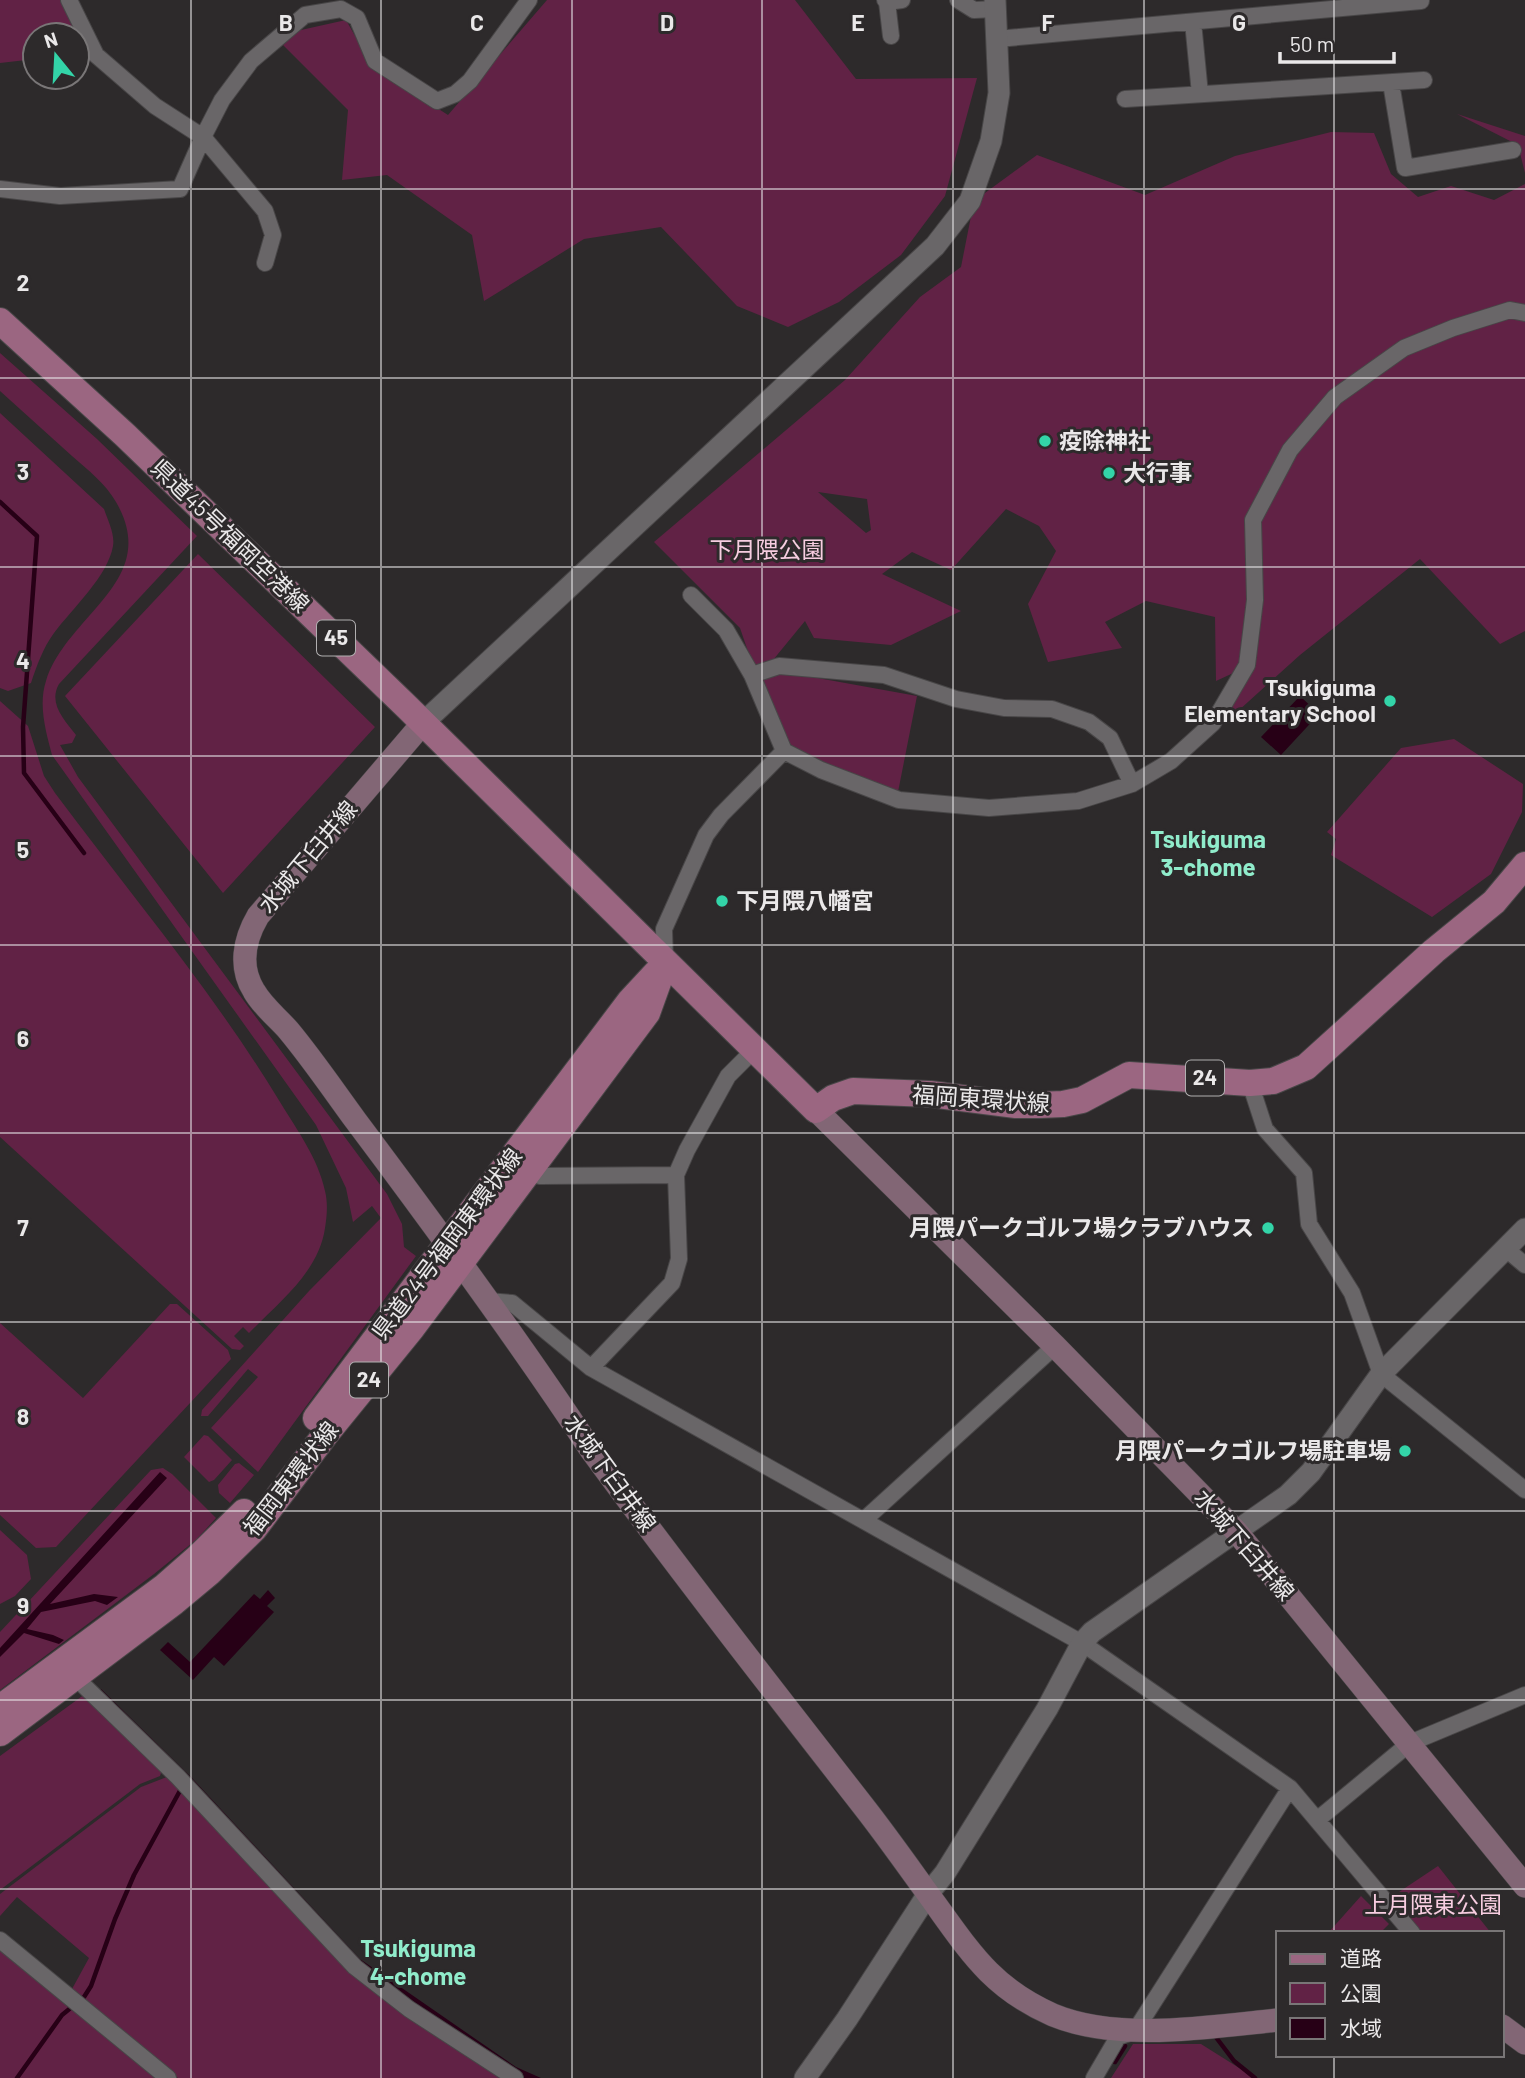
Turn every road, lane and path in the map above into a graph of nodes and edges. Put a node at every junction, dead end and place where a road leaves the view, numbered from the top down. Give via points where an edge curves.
1 (69, 0) edge
2 (529, 0) edge
3 (958, 0) edge
4 (891, 1) edge
5 (1421, 1) edge
6 (1335, 4) edge
7 (995, 5) edge
8 (1193, 22) junction
9 (891, 36) dead end
10 (997, 39) junction
11 (1424, 80) dead end
12 (1391, 83) junction
13 (1200, 94) junction
14 (1125, 99) dead end
15 (202, 137) junction
16 (1513, 150) dead end
17 (0, 189) edge
18 (265, 263) dead end
19 (1525, 313) edge
20 (0, 321) edge
21 (691, 595) dead end
22 (752, 675) junction
23 (422, 723) junction
24 (784, 751) junction
25 (1132, 784) junction
26 (1525, 865) edge
27 (665, 963) junction
28 (754, 1050) junction
29 (1250, 1083) junction
30 (816, 1110) junction
31 (527, 1173) junction
32 (676, 1175) junction
33 (1525, 1229) edge
34 (1506, 1249) junction
35 (454, 1253) junction
36 (1525, 1265) edge
37 (487, 1301) junction
38 (1055, 1346) junction
39 (591, 1368) junction
40 (1381, 1374) junction
41 (1525, 1490) edge
42 (864, 1520) junction
43 (1236, 1531) junction
44 (1082, 1643) junction
45 (76, 1678) junction
46 (1525, 1695) edge
47 (0, 1708) edge
48 (0, 1733) edge
49 (1410, 1743) junction
50 (1290, 1788) junction
51 (1317, 1820) junction
52 (1525, 1886) edge
53 (928, 1894) junction
54 (1410, 1931) edge
55 (0, 1940) edge
56 (1276, 2020) edge
57 (1504, 2027) edge
58 (1135, 2031) junction
59 (1525, 2043) edge
60 (168, 2078) edge
61 (515, 2078) edge
62 (805, 2078) edge
63 (1094, 2078) edge

1 - 15 street via 96,55 155,106
2 - 15 street via 470,81 455,94 438,100 375,61 357,18 341,9 305,15 251,61
3 - 7 street via 974,10
4 - 9 street
5 - 6 street
6 - 8 street
7 - 10 street
8 - 10 street
8 - 13 street
10 - 23 street via 999,93 991,141 970,201 935,246
11 - 12 street
12 - 13 street
12 - 16 street via 1405,169
13 - 14 street
15 - 17 street via 180,189 60,196
15 - 18 street via 265,211 273,235
19 - 25 street via 1510,310 1404,348 1335,397 1290,450 1253,520 1255,600 1247,665 1213,723 1171,761
20 - 23 main road, 県道45号福岡空港線 / 45 via 125,435
21 - 22 street via 726,630
22 - 24 street
22 - 25 street via 779,666 884,675 956,699 1003,708 1052,709 1089,722 1111,738
23 - 27 main road, 県道45号福岡空港線 / 45
23 - 35 main road, 水城下臼井線 via 258,916 249,931 244,956 253,991
24 - 25 street via 899,800 989,808 1078,801
24 - 27 street, 福岡東環状線 via 706,835 664,929
26 - 29 main road, 福岡東環状線 / 24 via 1494,902 1306,1067 1273,1081
27 - 28 main road
27 - 31 main road, 福岡東環状線 / 24 via 647,1013
27 - 35 main road, 県道24号福岡東環状線 / 24 via 630,1001
28 - 30 main road
28 - 32 street via 728,1076
29 - 30 main road, 福岡東環状線 / 24 via 1129,1075 1082,1100 1040,1105 853,1091
29 - 40 street via 1265,1129 1304,1173 1309,1224 1352,1293
30 - 38 main road, 水城下臼井線
31 - 32 street
31 - 35 main road, 福岡東環状線 / 24
32 - 39 street via 679,1259 672,1283
33 - 34 street
34 - 36 street
34 - 40 street
35 - 37 main road, 水城下臼井線
35 - 45 main road, 福岡東環状線 / 24 via 254,1529 210,1572
35 - 47 main road, 県道24号福岡東環状線 / 24 via 230,1528 164,1587
37 - 39 street via 512,1303
37 - 53 main road, 水城下臼井線 via 640,1517
38 - 42 street
38 - 43 main road, 水城下臼井線
39 - 42 street
40 - 41 street
40 - 43 street via 1311,1472 1288,1495
42 - 44 street
43 - 44 street
43 - 49 main road, 水城下臼井線
44 - 50 street
44 - 53 street via 1040,1721
45 - 48 main road, 福岡東環状線 / 24
45 - 61 street via 178,1777 355,1967
46 - 49 street
49 - 51 street
49 - 52 main road, 水城下臼井線
50 - 51 street
50 - 58 street
51 - 54 street
53 - 58 main road, 水城下臼井線 via 973,1958 1026,2001 1056,2016
53 - 62 street
55 - 60 street
56 - 58 main road, 水城下臼井線
57 - 59 main road
58 - 63 street via 1118,2037

